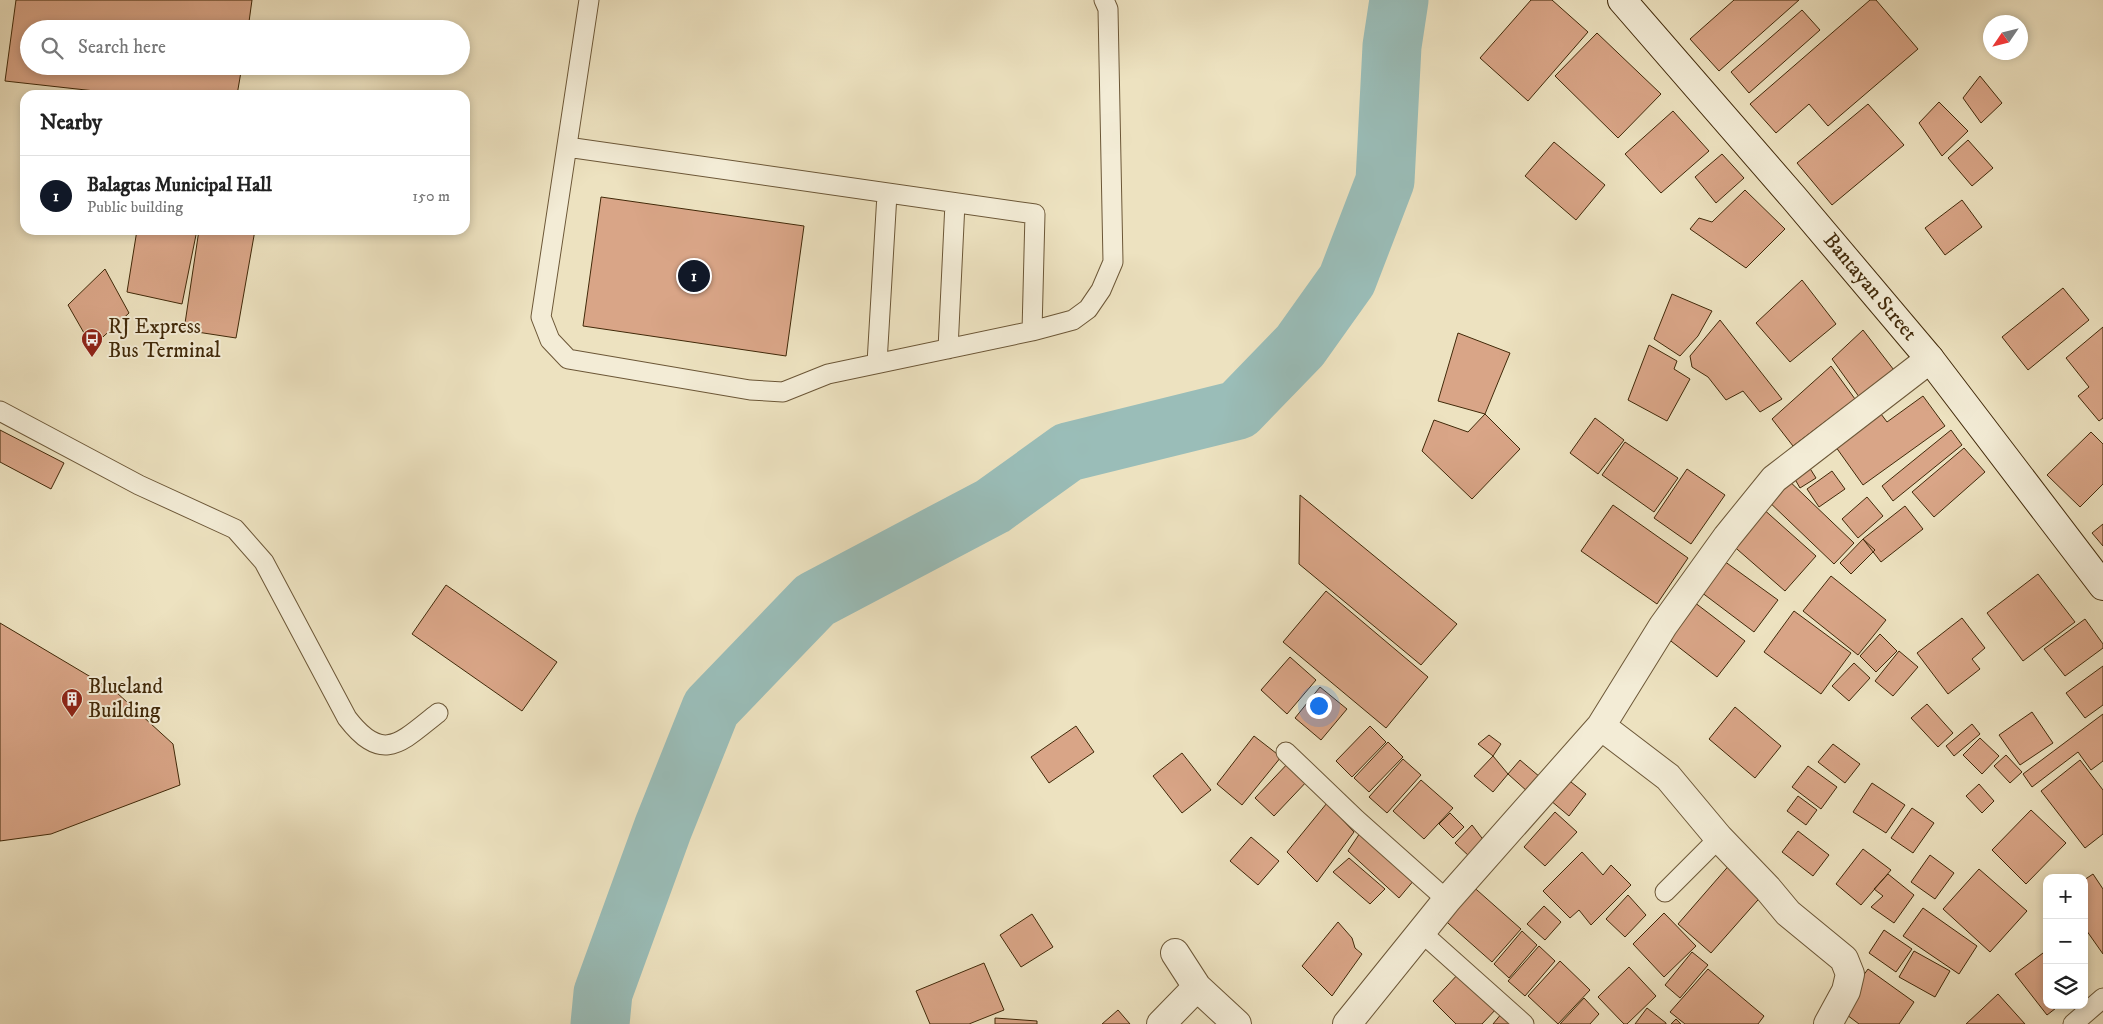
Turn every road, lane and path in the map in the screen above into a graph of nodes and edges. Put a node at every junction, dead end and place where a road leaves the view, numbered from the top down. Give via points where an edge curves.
1 (589, 0) edge
2 (1104, 0) edge
3 (1622, 0) edge
4 (567, 148) junction
5 (887, 194) junction
6 (955, 204) junction
7 (1032, 331) junction
8 (948, 348) junction
9 (1930, 358) junction
10 (877, 363) junction
11 (0, 412) edge
12 (2103, 586) edge
13 (438, 713) dead end
14 (1601, 726) junction
15 (1286, 752) dead end
16 (1719, 838) junction
17 (1665, 892) dead end
18 (1447, 900) junction
19 (1420, 932) junction
20 (1176, 953) dead end
21 (1197, 987) junction
22 (2103, 998) edge
23 (1162, 1024) edge
24 (1237, 1024) edge
25 (1347, 1024) edge
26 (1524, 1024) edge
27 (1828, 1024) edge
28 (2073, 1024) edge

1 - 4 lane
2 - 7 lane via 1108,9 1113,262 1101,290 1088,309 1072,320
3 - 9 street, Bantayan Street
4 - 5 lane
4 - 10 lane via 541,317 550,340 568,359 750,390 783,392 828,374
5 - 6 lane
5 - 10 lane
6 - 7 lane via 1035,214
6 - 8 lane
7 - 8 lane
8 - 10 lane
9 - 12 street, Bantayan Street
9 - 14 street via 1774,478 1663,626
11 - 13 lane via 139,485 235,529 264,562 347,718 360,735 380,746 400,743
14 - 16 street via 1668,777
14 - 18 street
15 - 18 lane
16 - 17 lane
16 - 27 street via 1788,913 1844,959 1850,974 1846,991
18 - 19 street
19 - 25 street
19 - 26 lane
20 - 21 street
21 - 23 street
21 - 24 street
22 - 28 lane

